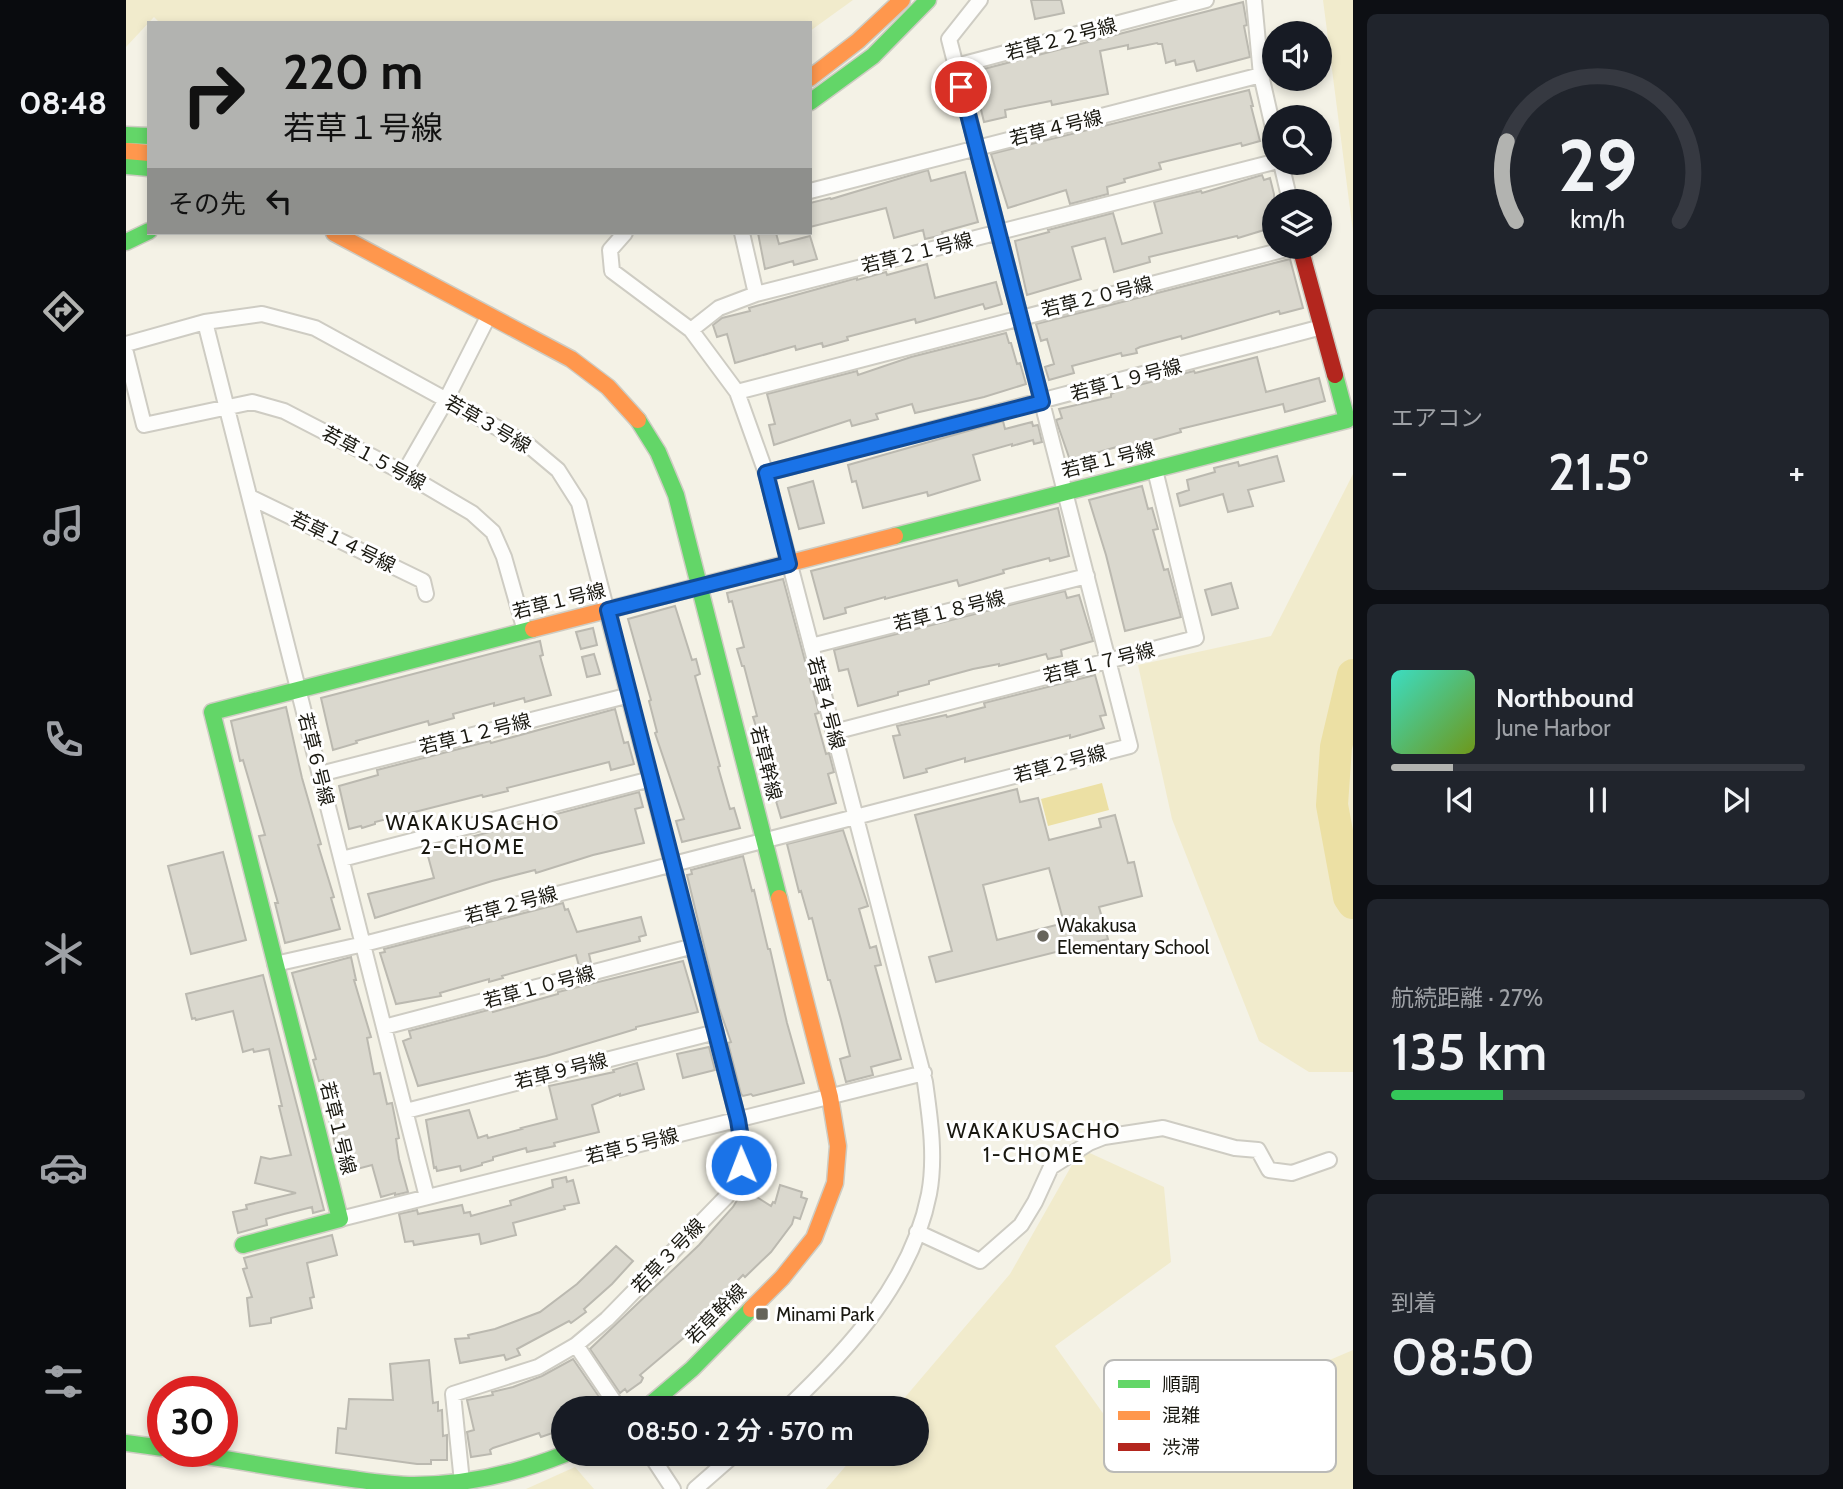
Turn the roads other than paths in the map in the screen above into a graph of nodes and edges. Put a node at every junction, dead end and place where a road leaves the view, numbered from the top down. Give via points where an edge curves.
1 (902, 0) edge
2 (928, 0) edge
3 (979, 0) edge
4 (1206, 0) edge
5 (1254, 0) edge
6 (956, 66) junction
7 (1261, 75) junction
8 (812, 77) edge
9 (812, 101) edge
10 (1268, 105) edge
11 (126, 135) edge
12 (147, 136) edge
13 (977, 149) junction
14 (126, 151) edge
15 (147, 153) edge
16 (1262, 165) edge
17 (126, 166) edge
18 (147, 168) edge
19 (812, 190) edge
20 (147, 232) edge
21 (998, 232) junction
22 (338, 235) edge
23 (623, 235) edge
24 (741, 235) edge
25 (126, 242) edge
26 (1262, 255) edge
27 (1303, 259) edge
28 (756, 294) junction
29 (489, 315) junction
30 (1019, 317) junction
31 (205, 322) junction
32 (1322, 327) junction
33 (691, 330) junction
34 (126, 344) edge
35 (126, 353) edge
36 (737, 391) junction
37 (446, 400) junction
38 (1042, 402) junction
39 (227, 406) junction
40 (1155, 470) junction
41 (766, 473) junction
42 (404, 474) junction
43 (1065, 492) junction
44 (250, 497) junction
45 (789, 564) junction
46 (1087, 576) junction
47 (699, 587) junction
48 (426, 594) dead end
49 (608, 610) junction
50 (525, 631) junction
51 (811, 646) junction
52 (1108, 661) junction
53 (298, 689) junction
54 (630, 695) junction
55 (834, 732) junction
56 (320, 774) junction
57 (651, 779) junction
58 (856, 817) junction
59 (764, 840) junction
60 (342, 859) junction
61 (672, 862) junction
62 (363, 944) junction
63 (694, 946) junction
64 (275, 964) junction
65 (384, 1027) junction
66 (716, 1032) junction
67 (924, 1073) junction
68 (830, 1097) junction
69 (406, 1111) junction
70 (738, 1120) junction
71 (1329, 1160) dead end
72 (427, 1197) junction
73 (340, 1219) junction
74 (917, 1232) junction
75 (243, 1245) dead end
76 (576, 1345) junction
77 (610, 1396) edge
78 (661, 1396) edge
79 (798, 1396) edge
80 (126, 1443) edge
81 (147, 1446) edge
82 (238, 1460) edge
83 (551, 1460) edge
84 (658, 1466) edge
85 (721, 1466) edge
86 (462, 1482) junction
87 (673, 1489) edge
88 (695, 1489) edge

1 - 8 street via 841,57
2 - 9 street via 865,63
3 - 6 street, 若草２号線 via 949,39
4 - 6 street, 若草２２号線
5 - 7 street
6 - 13 street, 若草２号線
7 - 10 street
7 - 13 street, 若草４号線
11 - 12 street
13 - 19 street, 若草４号線
13 - 21 street, 若草２号線
14 - 15 street
16 - 21 street, 若草２１号線
17 - 18 street
20 - 25 street
21 - 28 street, 若草２１号線
21 - 30 street, 若草２号線
22 - 29 street, 若草幹線
23 - 33 street, 若草４号線 via 610,250 612,271
24 - 28 street
26 - 30 street, 若草２０号線
27 - 32 street, 若草１号線
28 - 33 street, 若草２１号線 via 719,308
29 - 37 street
29 - 47 street, 若草幹線 via 594,374 637,416 667,471
30 - 36 street, 若草２０号線
30 - 38 street, 若草２号線
31 - 34 street, 若草３号線
31 - 37 street, 若草３号線 via 262,314 315,328
31 - 39 street, 若草６号線
32 - 38 street, 若草１９号線
32 - 40 street, 若草１号線 via 1347,420
33 - 36 street, 若草４号線
35 - 39 street, 若草１５号線 via 144,425
36 - 41 street, 若草４号線
37 - 42 street
37 - 49 street, 若草３号線 via 527,444 558,470 579,503
38 - 41 street, 若草１９号線
38 - 43 street, 若草２号線
39 - 42 street, 若草１５号線 via 252,402 284,411
39 - 44 street, 若草６号線
40 - 43 street, 若草１号線
40 - 52 street, 若草１７号線 via 1196,638
41 - 45 street, 若草４号線
42 - 50 street, 若草１５号線 via 472,513 494,532
43 - 45 street, 若草１号線
43 - 46 street, 若草２号線
44 - 48 street, 若草１４号線 via 423,581
44 - 53 street, 若草６号線
45 - 47 street, 若草１号線
45 - 51 street, 若草４号線
46 - 51 street, 若草１８号線
46 - 52 street, 若草２号線
47 - 49 street, 若草１号線
47 - 59 street, 若草幹線
49 - 50 street, 若草１号線
49 - 54 street, 若草３号線
50 - 53 street, 若草１号線
51 - 55 street, 若草４号線
52 - 55 street, 若草１７号線
52 - 58 street, 若草２号線 via 1130,746
53 - 56 street, 若草６号線
53 - 64 street, 若草１号線 via 212,712
54 - 56 street, 若草１２号線
54 - 57 street, 若草３号線
55 - 58 street, 若草４号線
56 - 60 street, 若草６号線
57 - 60 street
57 - 61 street, 若草３号線
58 - 59 street, 若草２号線
58 - 67 street, 若草４号線
59 - 61 street, 若草２号線
59 - 68 street, 若草幹線
60 - 62 street, 若草６号線
61 - 62 street, 若草２号線
61 - 63 street, 若草３号線
62 - 64 street, 若草２号線
62 - 65 street, 若草６号線
63 - 65 street, 若草１０号線
63 - 66 street, 若草３号線
64 - 73 street, 若草１号線
65 - 69 street, 若草６号線
66 - 69 street, 若草９号線
66 - 70 street, 若草３号線
67 - 68 street, 若草５号線
67 - 74 street, 若草４号線 via 932,1134 929,1193
68 - 70 street, 若草５号線
68 - 78 street, 若草幹線 via 838,1146 835,1183 814,1238 782,1278
69 - 72 street, 若草６号線
70 - 72 street, 若草５号線
70 - 76 street, 若草３号線 via 741,1165 727,1196
71 - 74 street via 1292,1173 1269,1170 1258,1150 1235,1149 1164,1128 1104,1136 1051,1167 1021,1225 980,1261
72 - 73 street, 若草５号線
73 - 75 street
74 - 79 street, 若草４号線 via 909,1257 869,1322
76 - 77 street
76 - 86 street, 若草３号線 via 538,1367 453,1394
80 - 81 street
82 - 86 street via 398,1485
83 - 86 street
84 - 87 street
85 - 88 street

